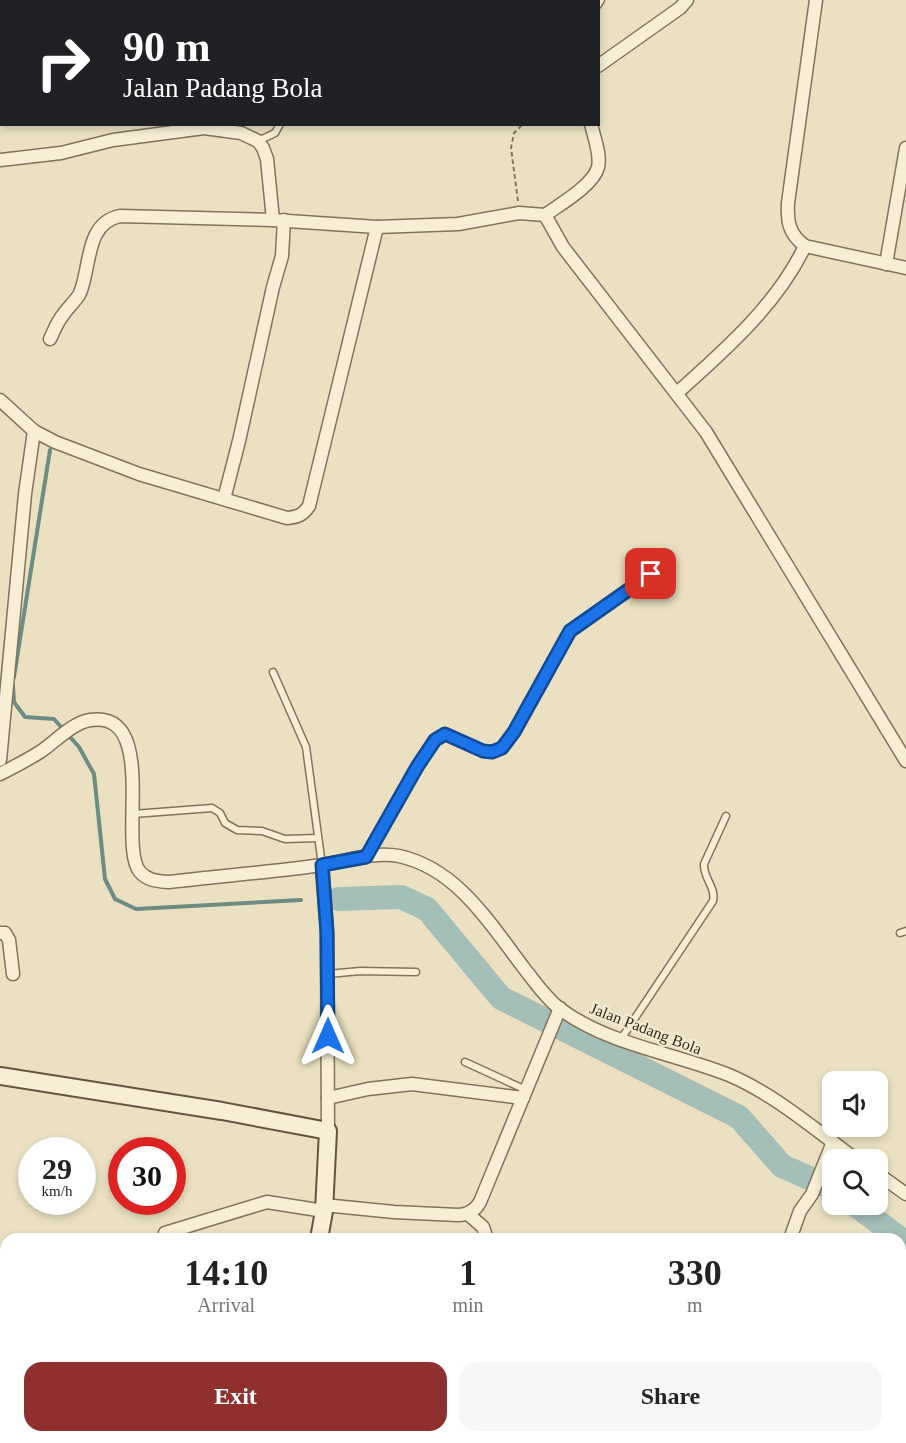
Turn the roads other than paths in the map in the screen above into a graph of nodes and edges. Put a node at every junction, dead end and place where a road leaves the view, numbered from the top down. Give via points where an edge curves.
1 (687, 0) edge
2 (816, 0) edge
3 (600, 65) edge
4 (204, 126) edge
5 (279, 126) edge
6 (591, 126) edge
7 (258, 141) junction
8 (906, 154) edge
9 (0, 160) edge
10 (545, 215) junction
11 (279, 220) junction
12 (377, 227) junction
13 (805, 246) junction
14 (886, 264) junction
15 (906, 268) edge
16 (50, 339) dead end
17 (677, 393) junction
18 (0, 400) edge
19 (34, 431) junction
20 (224, 499) junction
21 (651, 574) dead end
22 (273, 672) dead end
23 (0, 760) edge
24 (906, 761) edge
25 (0, 774) edge
26 (133, 814) junction
27 (726, 816) dead end
28 (318, 838) junction
29 (366, 857) junction
30 (322, 865) junction
31 (0, 933) edge
32 (416, 972) dead end
33 (13, 974) dead end
34 (327, 974) junction
35 (560, 1008) junction
36 (621, 1039) junction
37 (465, 1062) dead end
38 (0, 1076) edge
39 (525, 1094) junction
40 (328, 1098) junction
41 (328, 1131) junction
42 (832, 1142) junction
43 (842, 1149) edge
44 (888, 1181) edge
45 (906, 1194) edge
46 (324, 1208) junction
47 (468, 1214) junction
48 (165, 1233) dead end
49 (320, 1233) edge
50 (485, 1233) edge
51 (792, 1233) edge

1 - 3 street
2 - 13 street via 787,219 790,230
4 - 7 street via 241,133
4 - 9 street
5 - 7 lane via 275,133
6 - 10 street via 599,166 595,174
7 - 11 street via 267,159
8 - 14 street
10 - 12 street via 519,213 458,224
10 - 17 street via 562,247
11 - 12 street
11 - 16 street via 120,216 106,221 91,247 78,296
11 - 20 street via 282,256
12 - 20 street via 309,506 297,517 287,518
13 - 14 street
13 - 17 street via 788,278 757,315
14 - 15 street
17 - 24 street via 726,464
18 - 19 street
19 - 20 street via 139,474
19 - 23 street
21 - 29 lane via 570,631 502,748 483,751 445,734 435,740
22 - 28 lane via 306,747
25 - 26 street via 78,724 90,720 112,724 125,736 130,755
26 - 28 lane via 213,808 237,830 262,831 285,839
26 - 30 street, Jalan Padang Bola via 134,857 138,871 149,880 169,882
27 - 36 lane via 704,864 703,871 714,892 713,901
28 - 30 lane
29 - 30 street, Jalan Padang Bola
29 - 35 street, Jalan Padang Bola via 398,856 421,863 447,879 476,905 544,994
30 - 34 street
31 - 33 street via 5,933 9,940
32 - 34 lane
34 - 40 street
35 - 36 street, Jalan Padang Bola
35 - 39 street
36 - 42 street, Jalan Padang Bola via 755,1088
37 - 39 lane
38 - 41 street
39 - 40 street via 412,1084
39 - 47 street via 480,1202
40 - 41 street
41 - 46 street
42 - 43 street, Jalan Padang Bola
42 - 51 street
44 - 45 street
46 - 47 street
46 - 48 street via 267,1202
46 - 49 street
47 - 50 street

